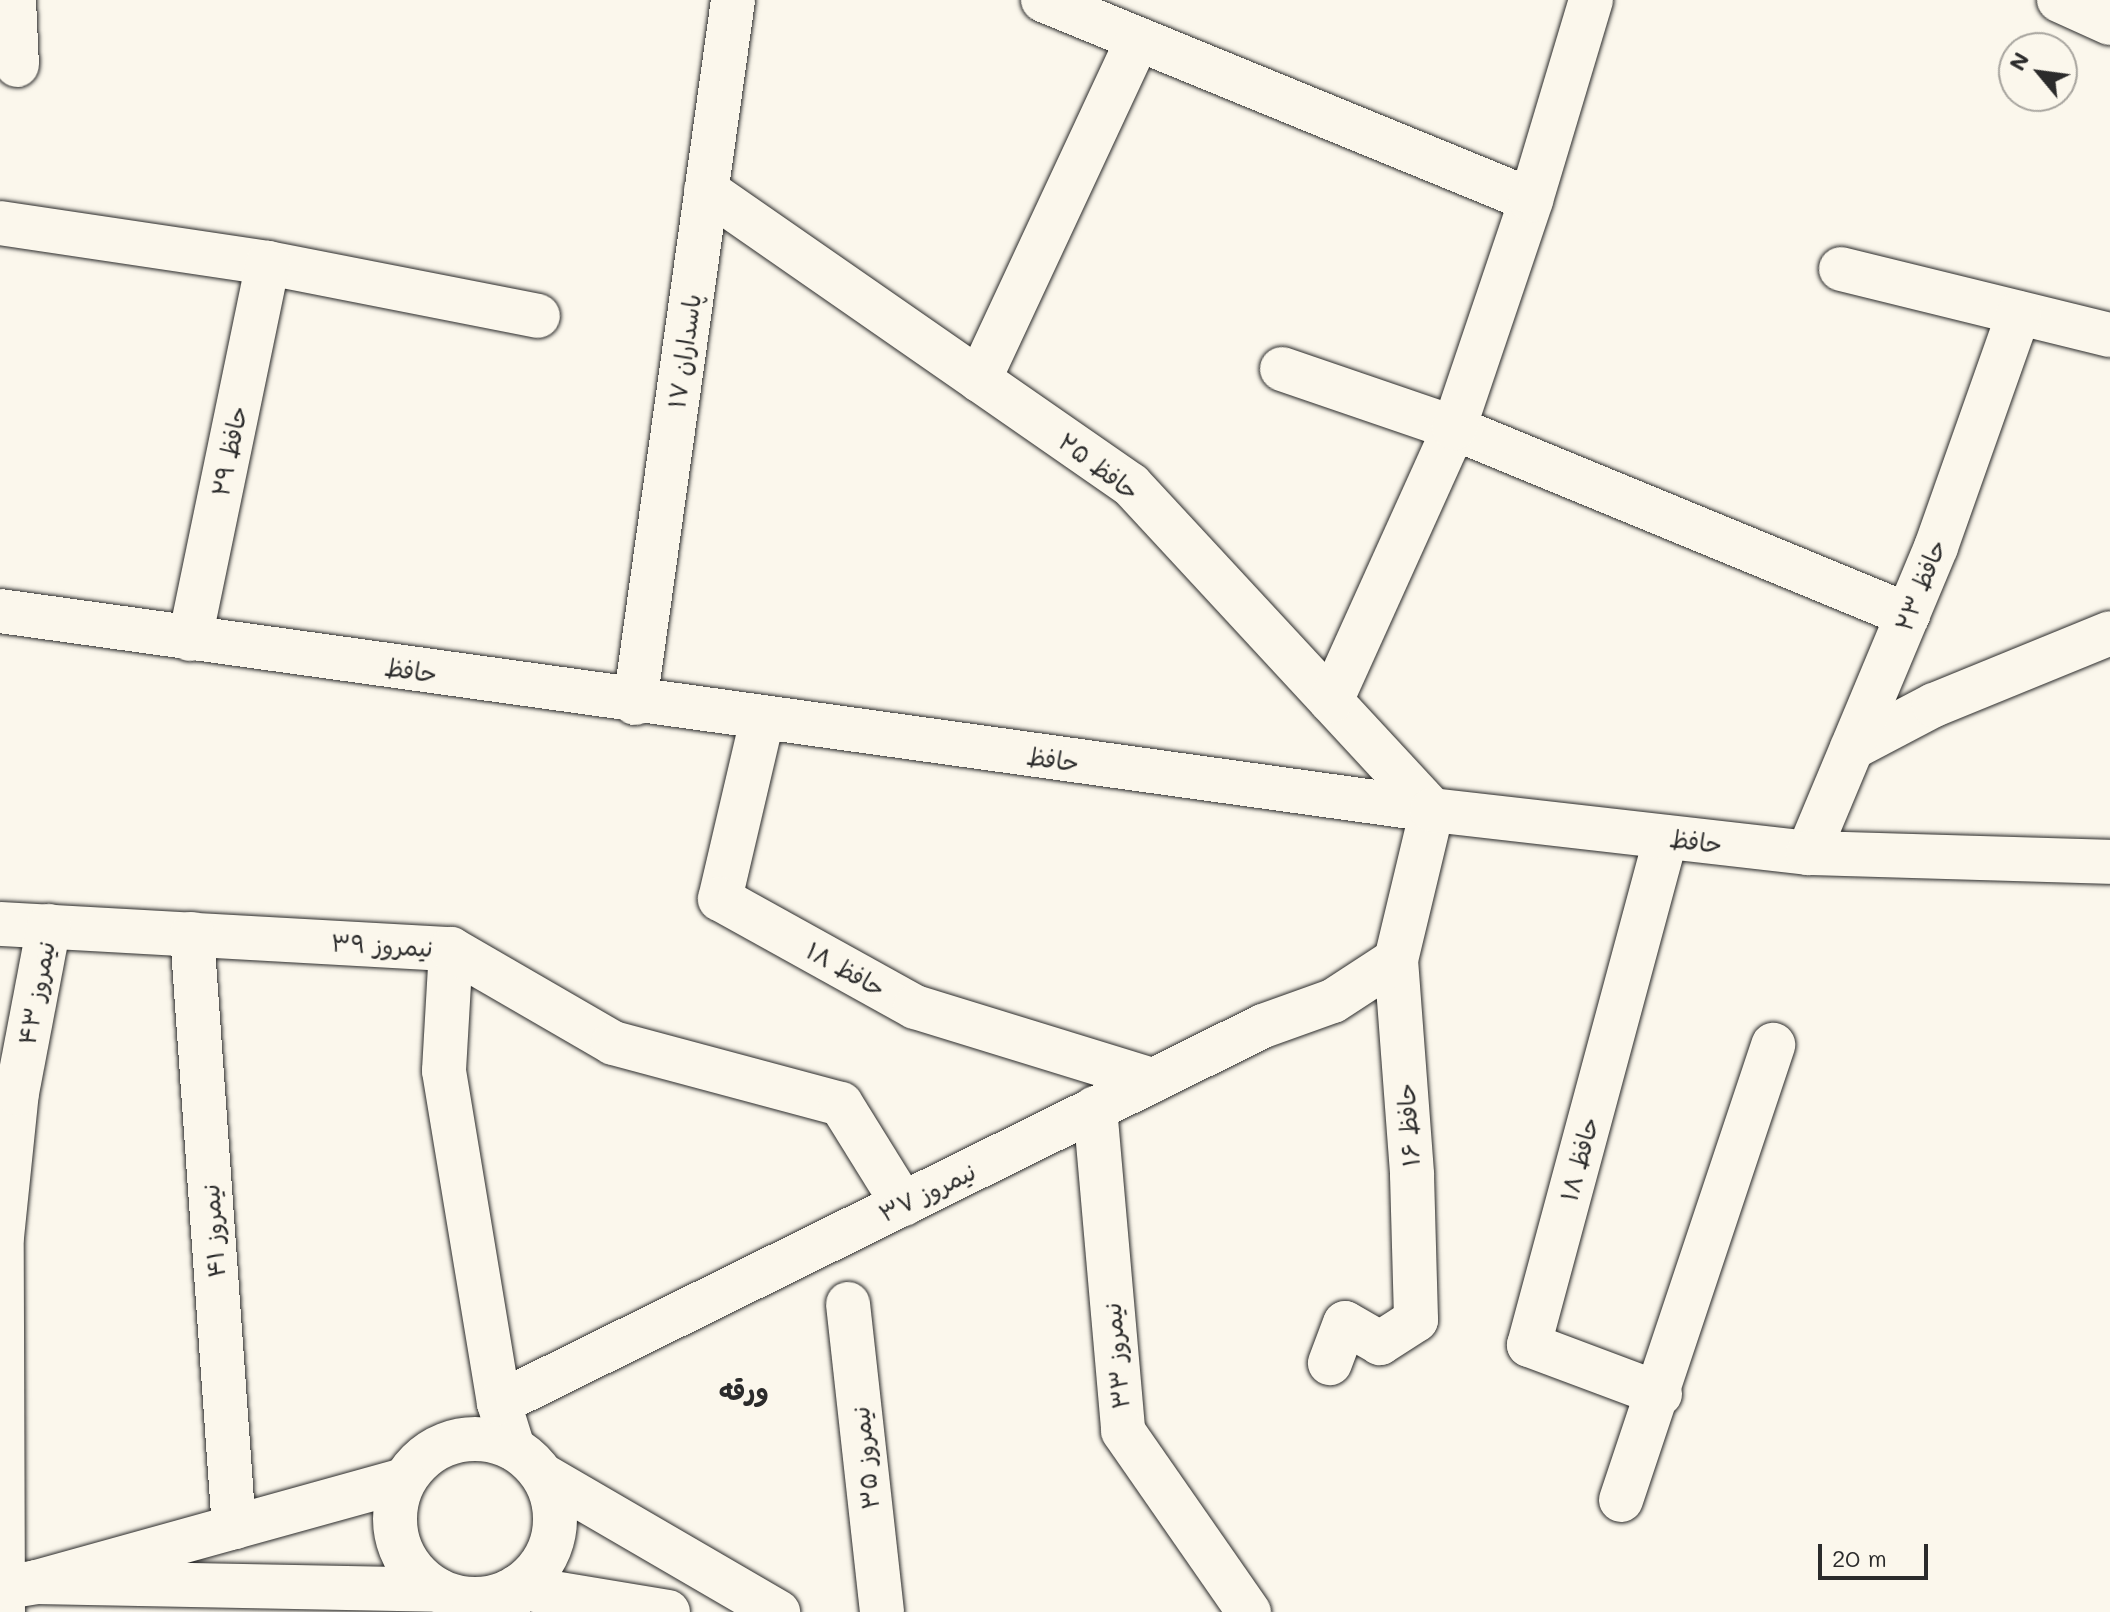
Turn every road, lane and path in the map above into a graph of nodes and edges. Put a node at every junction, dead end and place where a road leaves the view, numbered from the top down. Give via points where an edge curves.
1 (14, 0) edge
2 (733, 0) edge
3 (1043, 0) edge
4 (1591, 0) edge
5 (2059, 0) edge
6 (2110, 23) edge
7 (1138, 39) junction
8 (17, 65) dead end
9 (706, 190) junction
10 (1531, 200) junction
11 (0, 223) edge
12 (268, 263) junction
13 (1841, 269) dead end
14 (2019, 313) junction
15 (538, 316) dead end
16 (2110, 335) edge
17 (1282, 369) dead end
18 (979, 380) junction
19 (1454, 428) junction
20 (0, 611) edge
21 (1908, 615) junction
22 (2110, 633) edge
23 (190, 639) junction
24 (1331, 701) junction
25 (635, 703) junction
26 (762, 720) junction
27 (1852, 748) junction
28 (1432, 810) junction
29 (1666, 837) junction
30 (1808, 853) junction
31 (2110, 862) edge
32 (0, 924) edge
33 (49, 926) junction
34 (192, 934) junction
35 (451, 949) junction
36 (1396, 960) junction
37 (1773, 1045) dead end
38 (1153, 1080) junction
39 (1095, 1108) junction
40 (903, 1204) junction
41 (848, 1304) dead end
42 (1330, 1363) dead end
43 (1660, 1394) junction
44 (499, 1403) junction
45 (510, 1454) junction
46 (404, 1480) junction
47 (1621, 1500) dead end
48 (234, 1528) junction
49 (437, 1590) junction
50 (11, 1592) edge
51 (511, 1597) edge
52 (230, 1599) edge
53 (668, 1612) edge
54 (778, 1612) edge
55 (882, 1612) edge
56 (1249, 1612) edge

1 - 8 street
2 - 9 street, پاسداران ۱۷
3 - 7 street
4 - 10 street
5 - 6 street
7 - 10 street
7 - 18 street
9 - 18 street, حافظ ۲۵
9 - 25 street, پاسداران ۱۷
10 - 19 street
11 - 12 street
12 - 15 street
12 - 23 street, حافظ ۲۹
13 - 14 street
14 - 16 street
14 - 21 street, حافظ ۲۳
17 - 19 street
18 - 24 street, حافظ ۲۵ via 1131,485
19 - 21 street
19 - 24 street
20 - 23 street, حافظ
21 - 27 street, حافظ ۲۳
22 - 27 street via 1934,705
23 - 25 street, حافظ
24 - 28 street, حافظ ۲۵
25 - 26 street, حافظ
26 - 28 street, حافظ
26 - 38 street, حافظ ۱۸ via 720,899 915,1007
27 - 30 street, حافظ ۲۳
28 - 29 street, حافظ
28 - 36 street, حافظ ۱۶
29 - 30 street, حافظ
29 - 43 street, حافظ ۱۸ via 1529,1345
30 - 31 street, حافظ
32 - 33 street, نیمروز ۳۹
33 - 34 street, نیمروز ۳۹
33 - 50 street, نیمروز ۴۳ via 17,1093 2,1237
34 - 35 street, نیمروز ۳۹
34 - 48 street, نیمروز ۴۱
35 - 40 street via 613,1043 841,1104
35 - 44 street, نیمروز ۳۹ via 444,1071
36 - 38 street, نیمروز ۳۷ via 1333,1001 1263,1026
36 - 42 street, حافظ ۱۶ via 1412,1175 1416,1320 1380,1343 1345,1323
37 - 43 street
38 - 39 street, نیمروز ۳۷
39 - 40 street, نیمروز ۳۷
39 - 56 street, نیمروز ۳۳ via 1123,1431
40 - 44 street, نیمروز ۳۷
41 - 55 street, نیمروز ۳۵
43 - 47 street
44 - 45 street
45 - 46 street via 433,1450
45 - 51 street via 555,1525 543,1560
45 - 54 street
46 - 48 street
46 - 49 street via 395,1505 398,1542 417,1575
48 - 50 street
49 - 51 street via 477,1600
49 - 52 street
50 - 52 street
51 - 53 street

